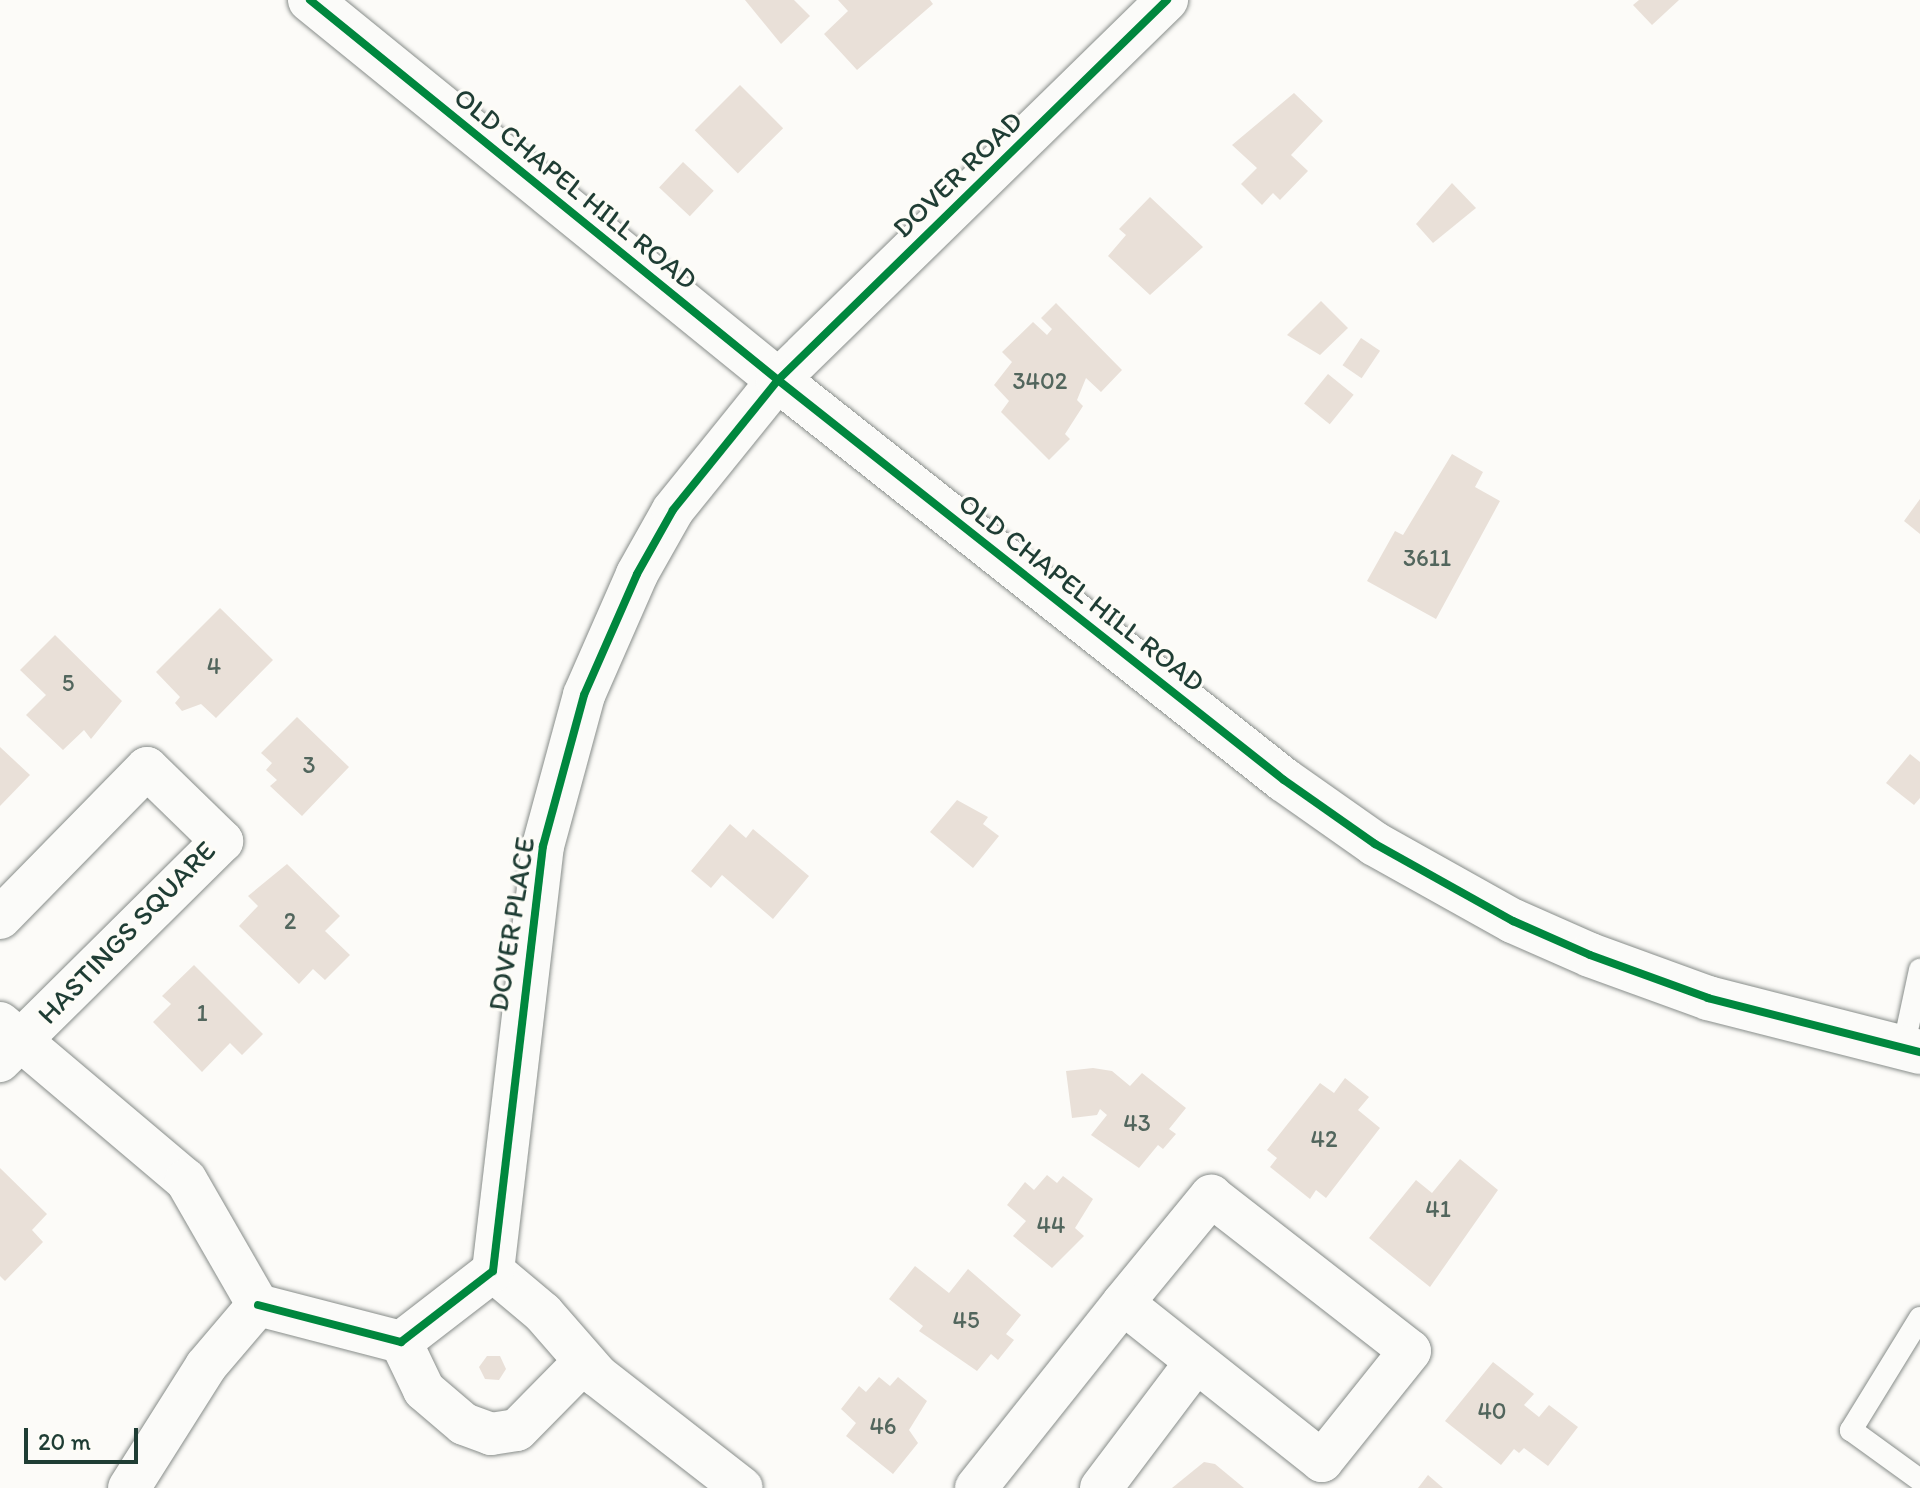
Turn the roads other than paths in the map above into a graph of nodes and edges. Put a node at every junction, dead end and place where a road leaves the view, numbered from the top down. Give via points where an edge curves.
1 (310, 0) edge
2 (1167, 0) edge
3 (778, 380) junction
4 (0, 918) edge
5 (1920, 970) edge
6 (6, 1042) edge
7 (1912, 1050) edge
8 (493, 1271) junction
9 (1123, 1303) junction
10 (258, 1305) junction
11 (1920, 1318) edge
12 (401, 1342) junction
13 (1196, 1362) junction
14 (583, 1363) junction
15 (1920, 1480) edge
16 (129, 1488) edge
17 (742, 1488) edge
18 (976, 1488) edge
19 (1101, 1488) edge

1 - 3 street, OLD CHAPEL HILL ROAD
2 - 3 street, DOVER ROAD
3 - 7 street, OLD CHAPEL HILL ROAD via 1284,780 1375,844 1513,921 1590,955 1708,998
3 - 8 street, DOVER PLACE via 673,510 617,613 584,695 543,846
4 - 6 street, HASTINGS SQUARE via 147,768 222,841
5 - 7 lane
6 - 10 street, HASTINGS SQUARE via 186,1180
8 - 12 street
8 - 14 street via 543,1313
9 - 13 street
9 - 13 street via 1211,1196 1410,1351 1322,1461
9 - 18 street
10 - 12 street
10 - 16 street via 206,1366
11 - 15 lane via 1851,1430
12 - 14 street via 424,1390 464,1424 491,1434 517,1430
13 - 19 street
14 - 17 street

